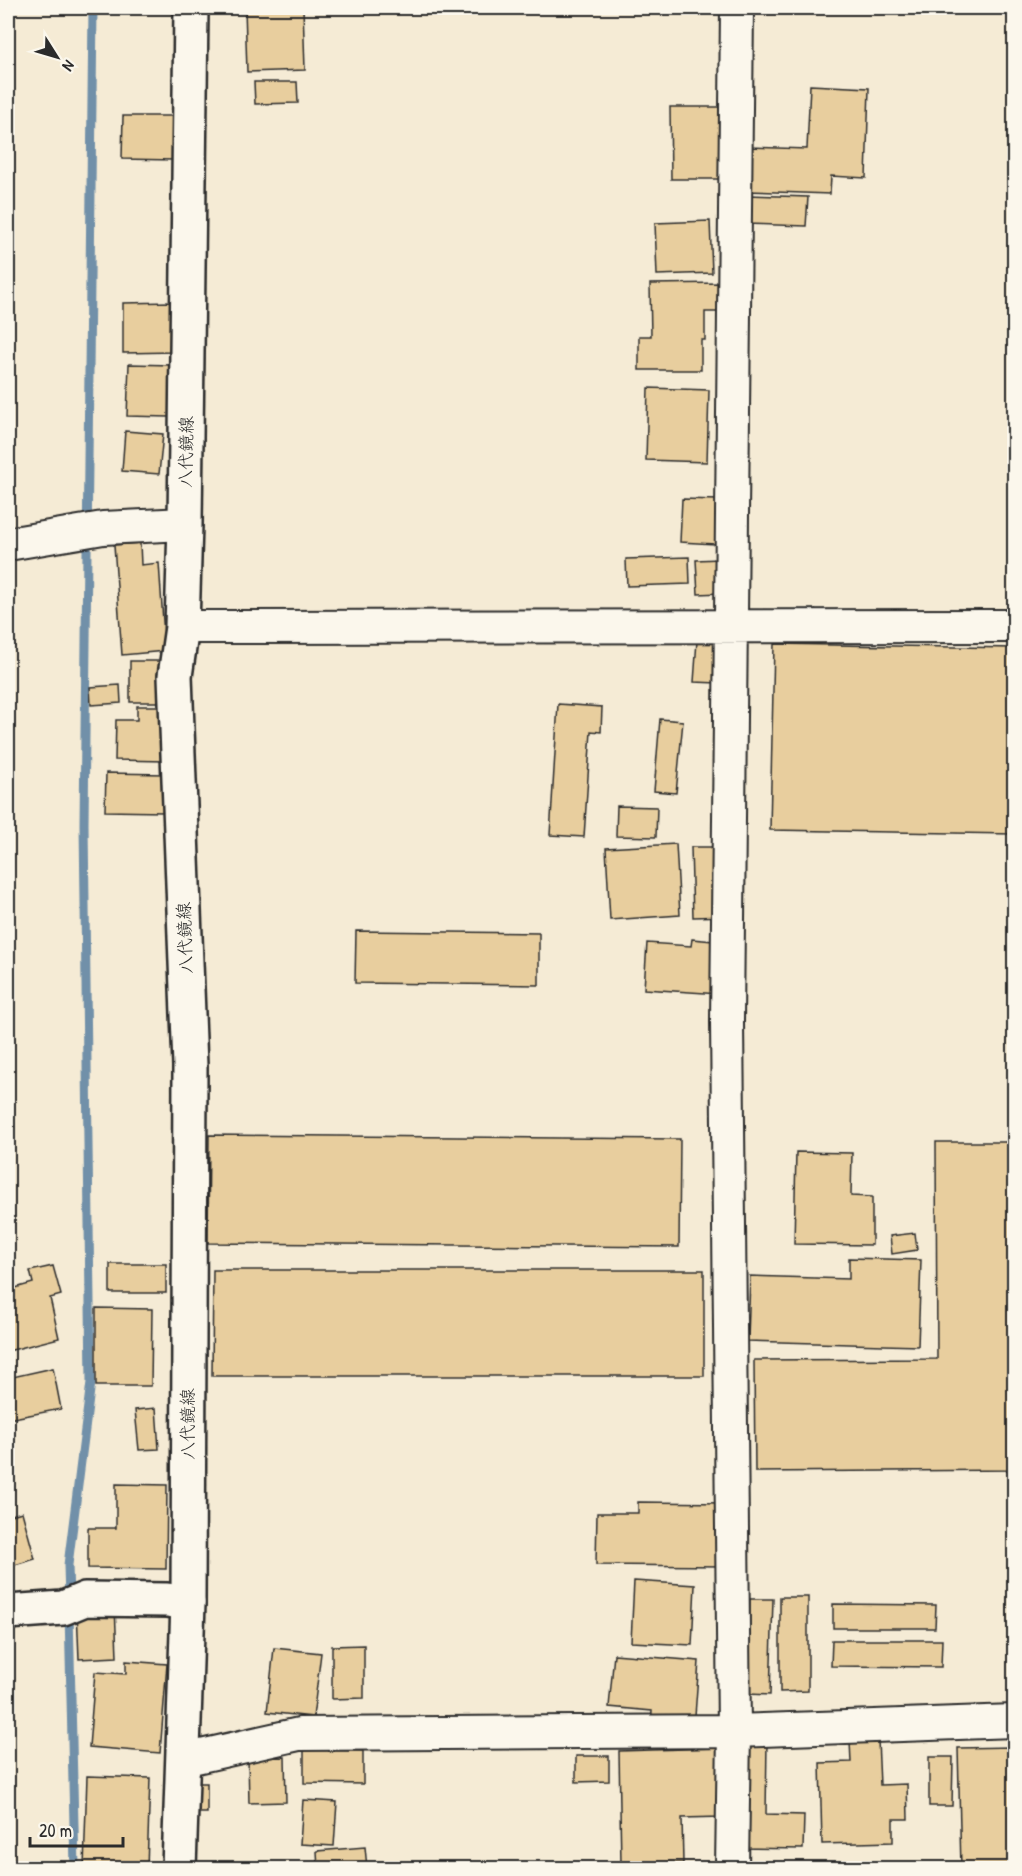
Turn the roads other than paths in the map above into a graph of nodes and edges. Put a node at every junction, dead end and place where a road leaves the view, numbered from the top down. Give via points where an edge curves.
1 (191, 8) edge
2 (737, 8) edge
3 (185, 524) junction
4 (8, 544) edge
5 (1014, 626) edge
6 (182, 627) junction
7 (732, 627) junction
8 (188, 1603) junction
9 (8, 1612) edge
10 (1014, 1721) edge
11 (734, 1731) junction
12 (183, 1760) junction
13 (179, 1869) edge
14 (732, 1869) edge

1 - 3 main road, 八代鏡線
2 - 7 street
3 - 4 street via 103,528
3 - 6 main road, 八代鏡線
5 - 7 street
6 - 7 street
6 - 8 main road, 八代鏡線 via 175,676 190,1066
7 - 11 street via 727,1022
8 - 9 main road via 167,1600 74,1604
8 - 12 main road, 八代鏡線
10 - 11 street
11 - 12 street via 299,1734
11 - 14 street
12 - 13 main road, 八代鏡線

